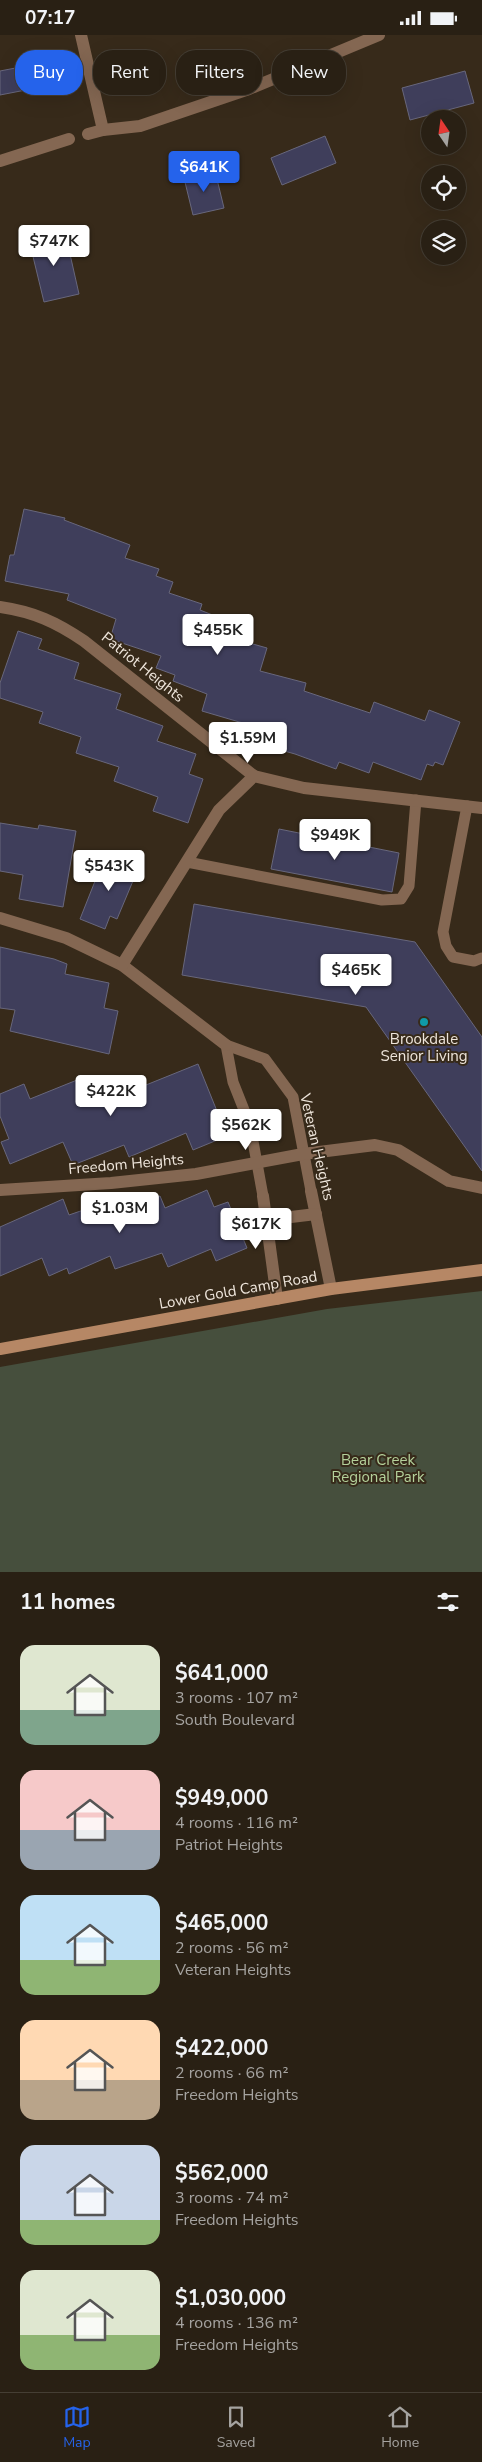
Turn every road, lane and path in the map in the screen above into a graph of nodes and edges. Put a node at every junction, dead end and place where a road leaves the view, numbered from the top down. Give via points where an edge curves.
1 (81, 35) edge
2 (379, 35) edge
3 (102, 130) junction
4 (88, 134) dead end
5 (70, 139) dead end
6 (0, 161) edge
7 (0, 607) edge
8 (254, 776) junction
9 (416, 800) junction
10 (467, 806) junction
11 (482, 808) edge
12 (187, 862) junction
13 (0, 918) edge
14 (482, 959) edge
15 (122, 965) junction
16 (226, 1045) junction
17 (303, 1154) junction
18 (258, 1162) junction
19 (482, 1188) edge
20 (0, 1190) edge
21 (311, 1191) joint
22 (263, 1196) joint
23 (316, 1215) junction
24 (266, 1220) junction
25 (482, 1270) edge
26 (331, 1289) junction
27 (277, 1299) junction
28 (0, 1349) edge

1 - 3 street
2 - 3 street via 249,89 140,126
3 - 4 street
5 - 6 street
7 - 8 street, Patriot Heights via 30,613 70,631
8 - 9 street, Patriot Heights via 304,788
8 - 12 street via 219,810
9 - 10 street, Patriot Heights
9 - 12 lane via 408,886 401,899 382,900
10 - 11 street, Patriot Heights
10 - 14 lane via 443,932 453,957 474,961
12 - 15 street
13 - 15 street, Veteran Heights via 66,938
15 - 16 street, Veteran Heights
16 - 17 lane, Veteran Heights via 265,1059 293,1097
16 - 18 lane via 233,1082 250,1125
17 - 18 street, Freedom Heights
17 - 19 street, Freedom Heights via 375,1145 398,1150 449,1181
17 - 21 lane, Veteran Heights
18 - 20 street, Freedom Heights via 196,1174
18 - 22 lane
21 - 23 street, Veteran Heights
22 - 24 street
23 - 24 street
23 - 26 street, Veteran Heights
24 - 27 street
25 - 26 street, Lower Gold Camp Road
26 - 27 street, Lower Gold Camp Road
27 - 28 street, Lower Gold Camp Road

